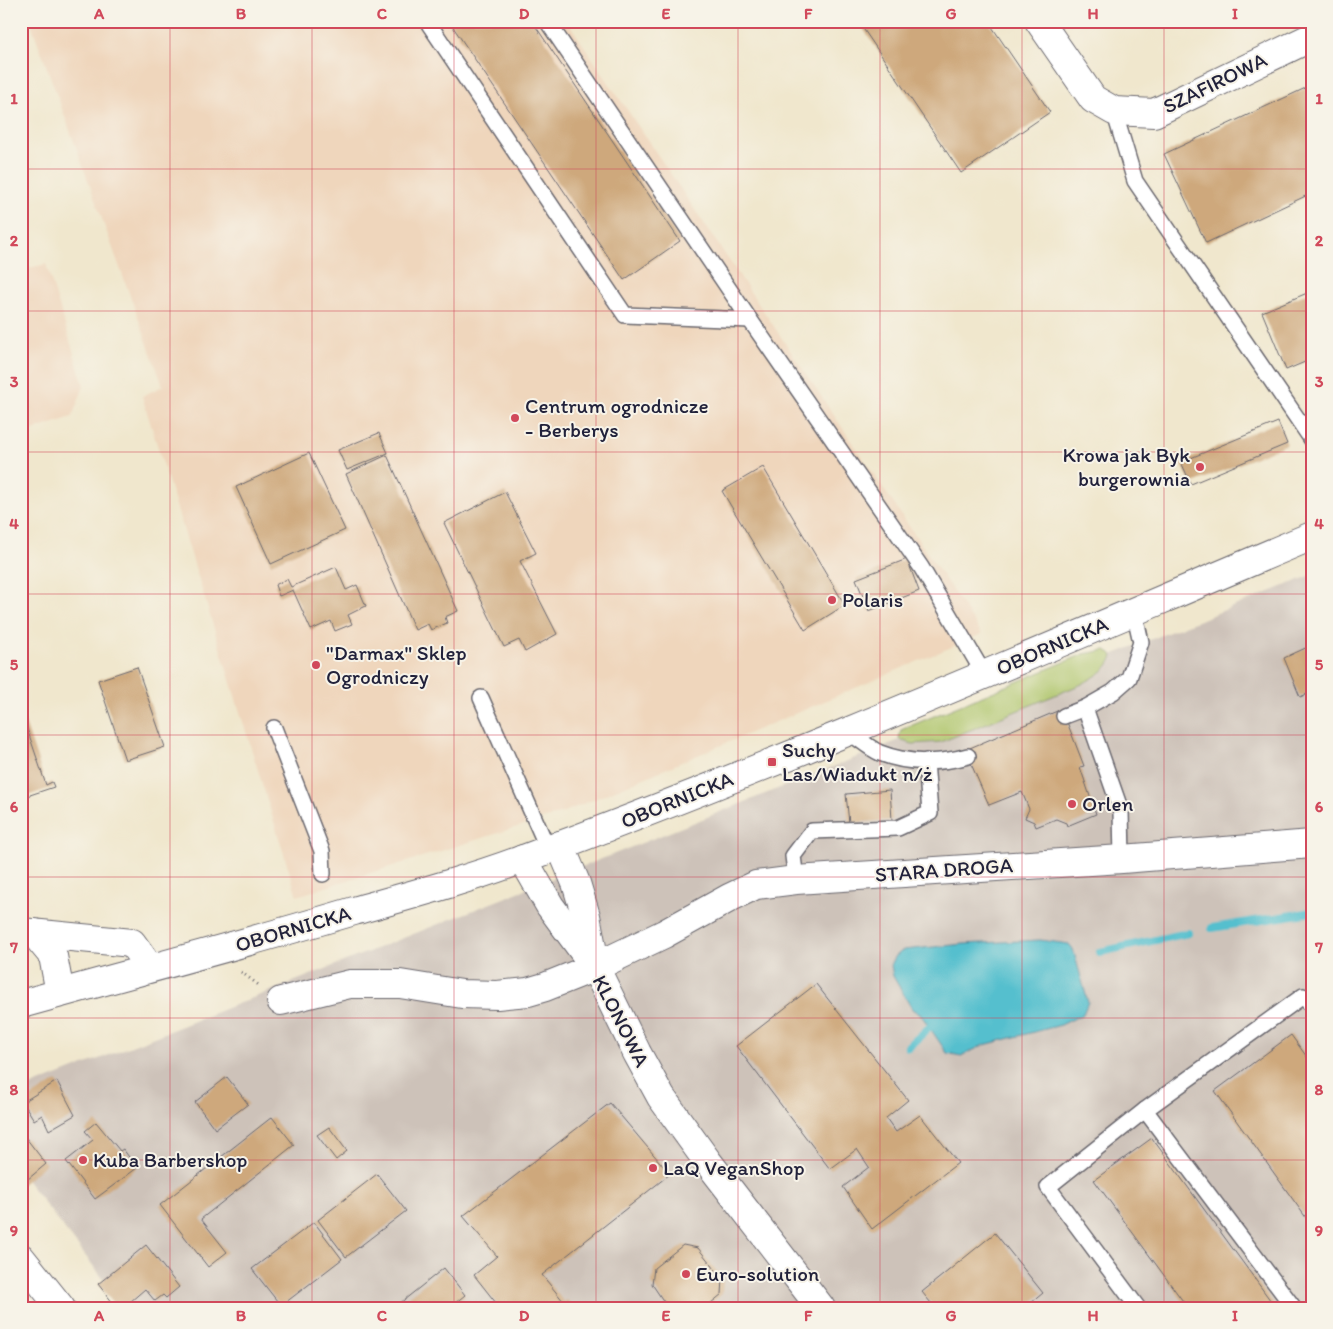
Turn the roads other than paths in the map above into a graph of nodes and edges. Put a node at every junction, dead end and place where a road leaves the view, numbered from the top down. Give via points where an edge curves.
1 (427, 21) edge
2 (547, 21) edge
3 (1039, 21) edge
4 (1312, 36) edge
5 (1114, 111) junction
6 (750, 320) junction
7 (1312, 440) edge
8 (1312, 536) edge
9 (1134, 611) junction
10 (984, 674) junction
11 (481, 698) dead end
12 (1085, 708) junction
13 (1064, 716) dead end
14 (274, 728) dead end
15 (847, 732) junction
16 (968, 756) dead end
17 (926, 762) junction
18 (1312, 844) edge
19 (554, 847) junction
20 (523, 859) junction
21 (1122, 859) junction
22 (323, 874) dead end
23 (796, 880) junction
24 (28, 932) edge
25 (595, 967) junction
26 (150, 968) junction
27 (60, 993) junction
28 (281, 1001) dead end
29 (21, 1004) edge
30 (1312, 1006) edge
31 (1145, 1110) junction
32 (21, 1258) edge
33 (60, 1308) edge
34 (821, 1308) edge
35 (1138, 1308) edge
36 (1294, 1308) edge

1 - 6 lane via 625,314
2 - 6 lane
3 - 5 street via 1093,99
4 - 5 street, SZAFIROWA via 1154,113
5 - 7 lane via 1135,181
6 - 10 lane via 921,567
8 - 9 street, OBORNICKA
9 - 10 street, OBORNICKA
9 - 12 lane via 1141,642 1129,678 1113,692
10 - 15 street, OBORNICKA
11 - 19 lane
12 - 13 lane
12 - 21 lane via 1121,811
14 - 22 lane via 322,851
15 - 17 lane via 879,752 904,760
15 - 19 street, OBORNICKA
16 - 17 lane
17 - 23 lane via 930,814 898,828 812,831 793,856
18 - 21 street, STARA DROGA
19 - 20 street, OBORNICKA
19 - 25 street via 576,883
20 - 25 street via 550,906
20 - 26 street, OBORNICKA via 291,930
21 - 23 street, STARA DROGA
23 - 25 street, STARA DROGA via 756,885
24 - 26 street via 132,943
24 - 27 street via 53,956
25 - 28 street, KLONOWA via 528,992 462,994 400,984 350,984
25 - 34 street, KLONOWA via 661,1097
26 - 27 street, OBORNICKA
27 - 29 street, OBORNICKA
30 - 31 lane via 1303,996
31 - 35 lane via 1048,1187
31 - 36 lane
32 - 33 street

